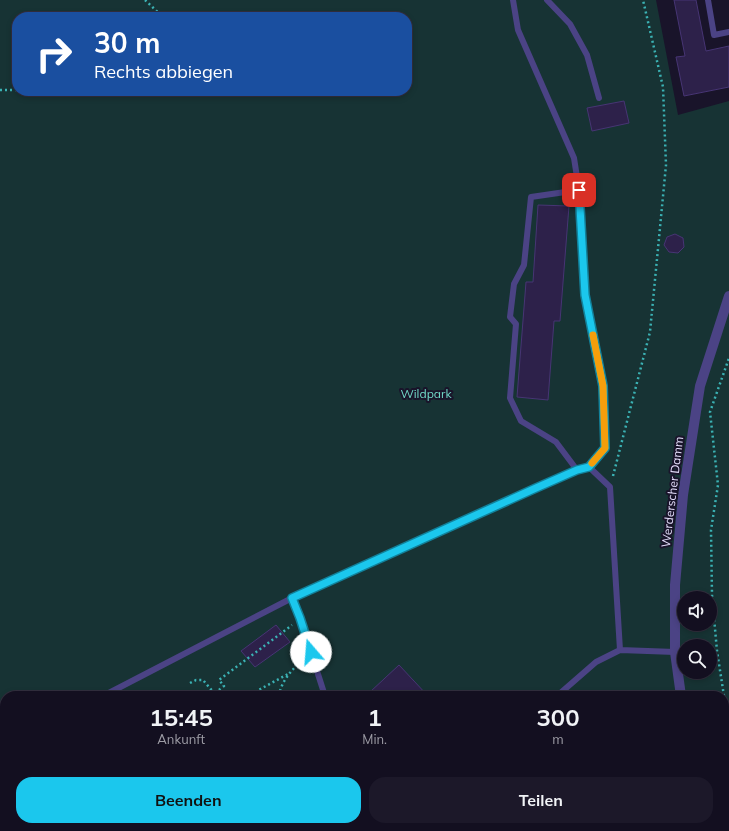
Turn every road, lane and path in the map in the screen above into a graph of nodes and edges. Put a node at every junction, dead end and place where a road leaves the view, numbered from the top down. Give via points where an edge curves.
1 (145, 0) edge
2 (513, 0) edge
3 (547, 0) edge
4 (644, 0) edge
5 (708, 0) edge
6 (158, 12) edge
7 (729, 32) edge
8 (0, 90) edge
9 (12, 90) edge
10 (599, 98) dead end
11 (579, 190) junction
12 (729, 296) edge
13 (729, 358) edge
14 (589, 467) junction
15 (577, 470) junction
16 (610, 487) junction
17 (292, 598) junction
18 (284, 631) dead end
19 (620, 650) junction
20 (311, 652) junction
21 (675, 652) junction
22 (289, 674) junction
23 (190, 683) dead end
24 (113, 691) edge
25 (212, 691) edge
26 (217, 691) edge
27 (257, 691) edge
28 (280, 691) edge
29 (323, 691) edge
30 (563, 691) edge
31 (680, 691) edge
32 (723, 691) edge

1 - 6 path
2 - 11 lane via 518,30 574,158
3 - 10 lane via 570,24 587,55
4 - 16 path via 663,87 666,165 650,332
5 - 7 lane via 714,35
8 - 9 path
11 - 14 lane via 585,295 603,386 605,422 605,448
11 - 15 lane via 531,198 524,265 514,284 510,317 516,324 510,398 521,421 556,442
12 - 21 street, Werderscher Damm via 700,386 683,495 675,585
13 - 32 path via 710,412 718,485 711,530 712,595
14 - 15 lane
14 - 16 lane
15 - 17 lane
16 - 19 lane
17 - 20 lane
17 - 24 lane
18 - 26 path via 219,680 224,686
19 - 21 lane
19 - 30 lane via 596,662
20 - 22 path
20 - 29 lane
21 - 31 street, Werderscher Damm
22 - 27 path
22 - 28 path
23 - 25 path via 203,680

